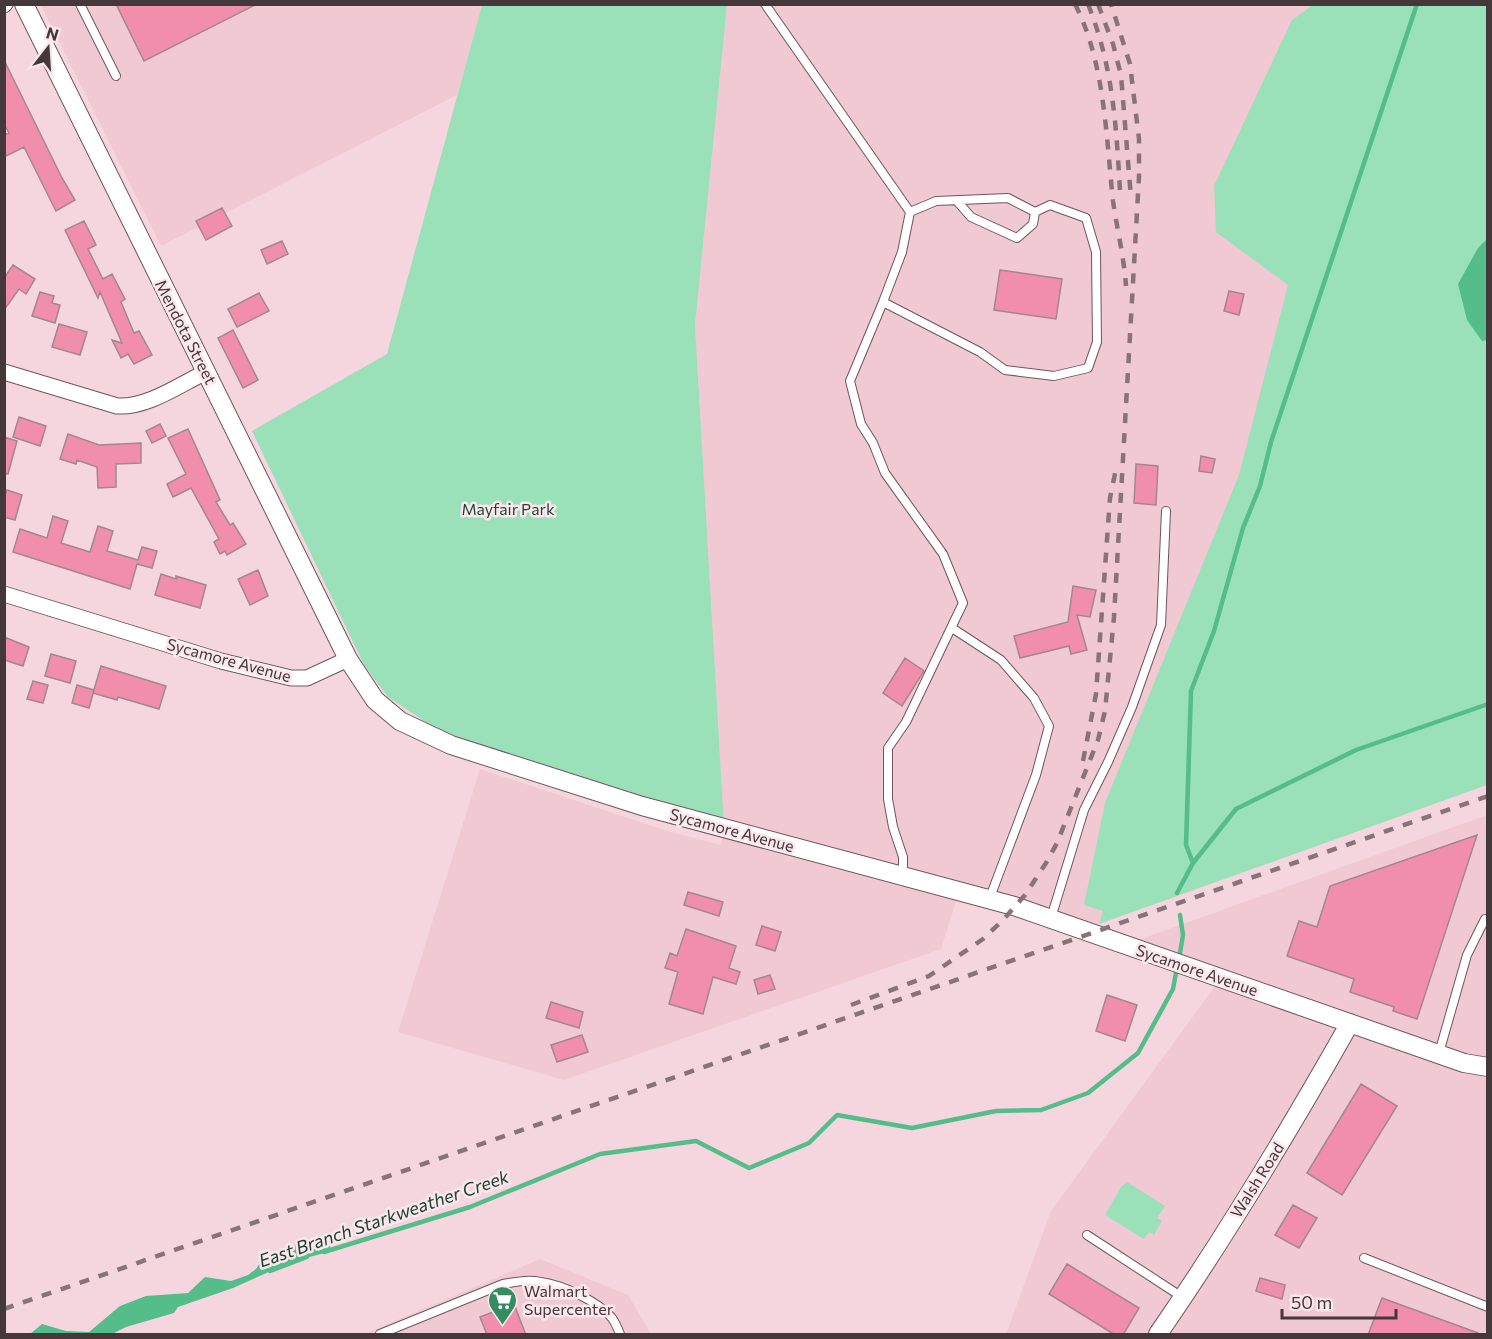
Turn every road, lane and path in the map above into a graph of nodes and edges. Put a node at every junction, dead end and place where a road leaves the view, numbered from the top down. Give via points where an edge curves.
1 (24, 4) edge
2 (80, 4) edge
3 (765, 4) edge
4 (116, 76) dead end
5 (957, 201) junction
6 (910, 212) junction
7 (1035, 212) junction
8 (883, 302) junction
9 (4, 372) edge
10 (206, 372) junction
11 (1166, 511) dead end
12 (4, 594) edge
13 (952, 628) junction
14 (348, 659) junction
15 (903, 876) junction
16 (988, 900) junction
17 (1050, 919) junction
18 (1488, 919) edge
19 (1350, 1023) junction
20 (1439, 1053) junction
21 (1488, 1067) edge
22 (1088, 1235) dead end
23 (1364, 1258) dead end
24 (1183, 1298) junction
25 (1488, 1307) edge
26 (380, 1335) edge
27 (620, 1335) edge
28 (1158, 1335) edge

1 - 10 street, Mendota Street
2 - 4 lane
3 - 6 lane
5 - 6 lane via 936,201
5 - 7 lane via 1008,198
5 - 7 lane via 971,217 1017,238 1033,224
6 - 8 lane via 902,252
7 - 8 lane via 1050,205 1086,218 1096,252 1097,342 1088,368 1054,376 1005,370 980,352
8 - 13 lane via 850,381 861,424 885,473 943,554 963,603
9 - 10 street via 125,407
10 - 14 street, Mendota Street
11 - 17 lane via 1161,625 1132,706 1084,810
12 - 14 street, Sycamore Avenue via 221,661 291,678 307,678
13 - 15 lane via 906,722 888,748 888,799 903,857
13 - 16 lane via 1001,660 1034,698 1050,726 1036,775
14 - 15 street, Sycamore Avenue via 375,700 400,722 451,745 642,806
15 - 16 street, Sycamore Avenue
16 - 17 street, Sycamore Avenue
17 - 19 street, Sycamore Avenue
18 - 20 lane via 1467,955
19 - 20 street, Sycamore Avenue
19 - 24 street, Walsh Road
20 - 21 street, Sycamore Avenue
22 - 24 lane
23 - 25 lane
24 - 28 street, Walsh Road
26 - 27 lane via 521,1280 557,1286 599,1305 613,1319

